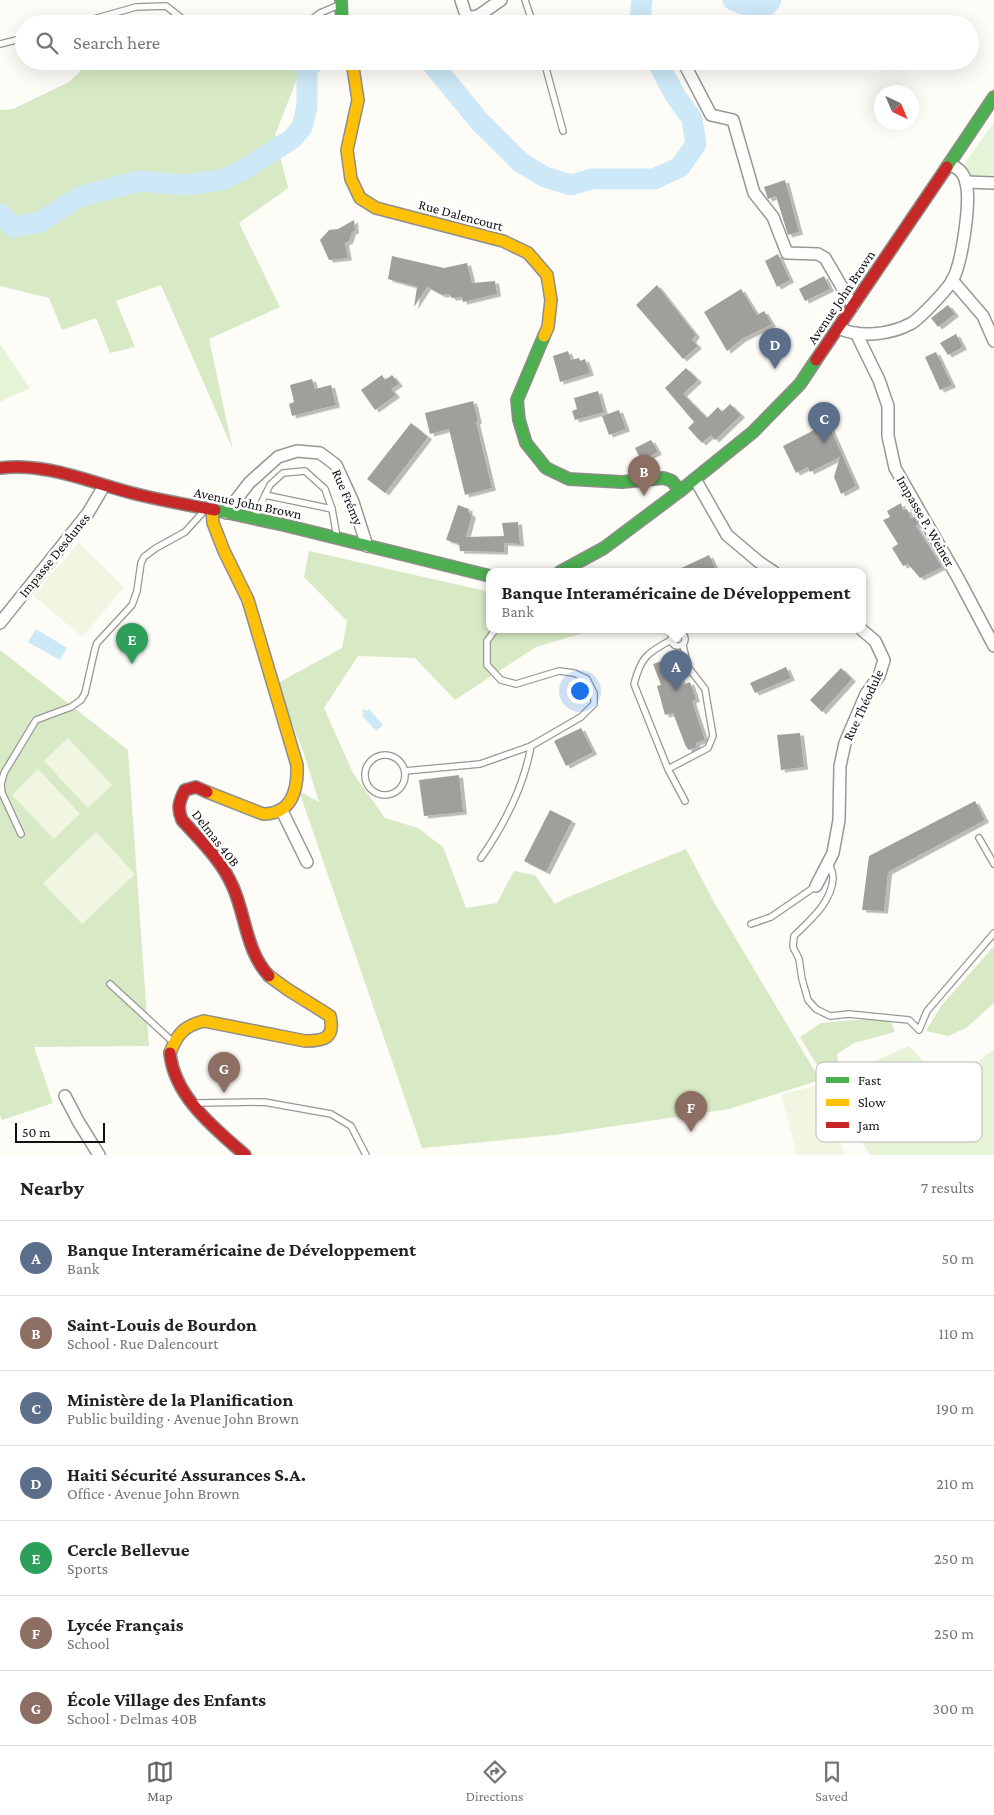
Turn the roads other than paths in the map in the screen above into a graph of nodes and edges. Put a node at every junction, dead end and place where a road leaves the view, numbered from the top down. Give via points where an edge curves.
1 (461, 0) edge
2 (501, 0) edge
3 (525, 0) edge
4 (341, 2) edge
5 (108, 15) edge
6 (178, 15) edge
7 (317, 15) edge
8 (342, 15) edge
9 (466, 15) edge
10 (479, 15) edge
11 (530, 15) edge
12 (15, 40) edge
13 (0, 44) edge
14 (353, 70) edge
15 (546, 70) edge
16 (688, 70) edge
17 (994, 97) edge
18 (563, 131) dead end
19 (949, 164) junction
20 (966, 182) junction
21 (994, 183) edge
22 (952, 280) junction
23 (853, 306) junction
24 (838, 328) junction
25 (856, 333) junction
26 (994, 341) edge
27 (0, 468) edge
28 (695, 479) junction
29 (104, 486) junction
30 (680, 491) junction
31 (265, 495) junction
32 (332, 509) junction
33 (209, 510) junction
34 (226, 513) junction
35 (254, 518) junction
36 (338, 539) junction
37 (367, 546) junction
38 (567, 568) edge
39 (768, 568) edge
40 (486, 575) edge
41 (0, 623) edge
42 (493, 633) edge
43 (676, 633) edge
44 (682, 633) edge
45 (866, 633) edge
46 (671, 640) junction
47 (683, 645) junction
48 (994, 646) edge
49 (531, 746) junction
50 (668, 769) junction
51 (405, 771) junction
52 (685, 800) dead end
53 (282, 811) junction
54 (21, 834) dead end
55 (979, 838) dead end
56 (481, 858) dead end
57 (307, 862) dead end
58 (829, 862) junction
59 (994, 864) edge
60 (816, 886) joint
61 (751, 924) dead end
62 (994, 933) edge
63 (110, 984) dead end
64 (173, 1042) junction
65 (65, 1096) dead end
66 (192, 1103) junction
67 (99, 1155) edge
68 (244, 1155) edge
69 (366, 1155) edge

1 - 9 street
2 - 10 street
3 - 11 lane
4 - 7 lane
4 - 8 street
5 - 6 lane via 136,7 166,6
12 - 13 lane
14 - 30 street, Rue Dalencourt via 358,100 347,150 351,179 360,198 376,208 503,241 528,253 548,275 551,300 548,327 517,400 526,443 546,468 569,479 622,482 664,478 672,481
15 - 18 lane
16 - 23 street via 711,115 732,120 754,193 774,216 787,253 818,254 825,258
17 - 19 street, Avenue John Brown
19 - 20 street via 960,170
19 - 23 street, Avenue John Brown
20 - 21 street
20 - 22 street via 968,202 964,234
22 - 25 street via 913,322 874,335
22 - 26 street via 983,316
23 - 24 street, Avenue John Brown
24 - 25 street
24 - 28 street, Avenue John Brown via 800,384 753,432
25 - 48 street, Impasse P. Weiner via 888,406 888,436 895,468
27 - 29 street, Avenue John Brown via 9,465 35,467
28 - 30 street, Avenue John Brown
28 - 39 street via 727,535
29 - 33 street, Avenue John Brown
29 - 41 street, Impasse Desdunes via 88,513
30 - 38 street, Avenue John Brown via 604,548
31 - 32 lane
31 - 32 lane via 283,473 305,471 325,489
31 - 35 lane
32 - 36 lane
33 - 34 street, Avenue John Brown
33 - 53 street via 224,551 248,600 297,765 294,793
33 - 54 lane via 185,532 144,556 132,605 94,649 85,694 71,707 36,720 4,773 2,793
34 - 35 street, Avenue John Brown
34 - 37 street, Rue Frémy via 249,482 278,457 298,451 320,453 336,465 353,502
35 - 36 street, Avenue John Brown
36 - 37 street, Avenue John Brown
37 - 40 street, Avenue John Brown
42 - 49 lane via 487,641 487,665 501,680 516,684 559,672 574,673 586,679 594,693 594,704 581,717
43 - 46 lane
44 - 47 lane
45 - 58 street, Rue Théodule via 875,641 884,660 845,743 840,766 839,820
46 - 47 lane via 672,644
46 - 50 lane via 645,657 634,684
47 - 50 lane via 688,667 705,689 713,736 708,748
49 - 51 lane via 480,764
49 - 56 lane via 521,783
50 - 52 lane
51 - 51 lane via 405,781 390,795 380,795 371,790 366,781 368,764 386,754 396,758
53 - 57 street
53 - 64 street, Delmas 40B via 273,815 263,814 196,788 185,790 178,802 182,820 229,879 250,947 263,968 274,980 330,1016 333,1025 330,1034 325,1040 305,1042 205,1021 179,1033
55 - 59 lane
58 - 60 street
58 - 62 lane via 833,878 828,898 794,936 793,947 799,959 808,1000 816,1009 830,1016 849,1014 909,1020 919,1030 926,1011
60 - 61 lane via 771,917
63 - 64 lane
64 - 66 street via 170,1053 172,1070 176,1082
65 - 67 street
66 - 68 street
66 - 69 lane via 264,1102 331,1114 351,1126

